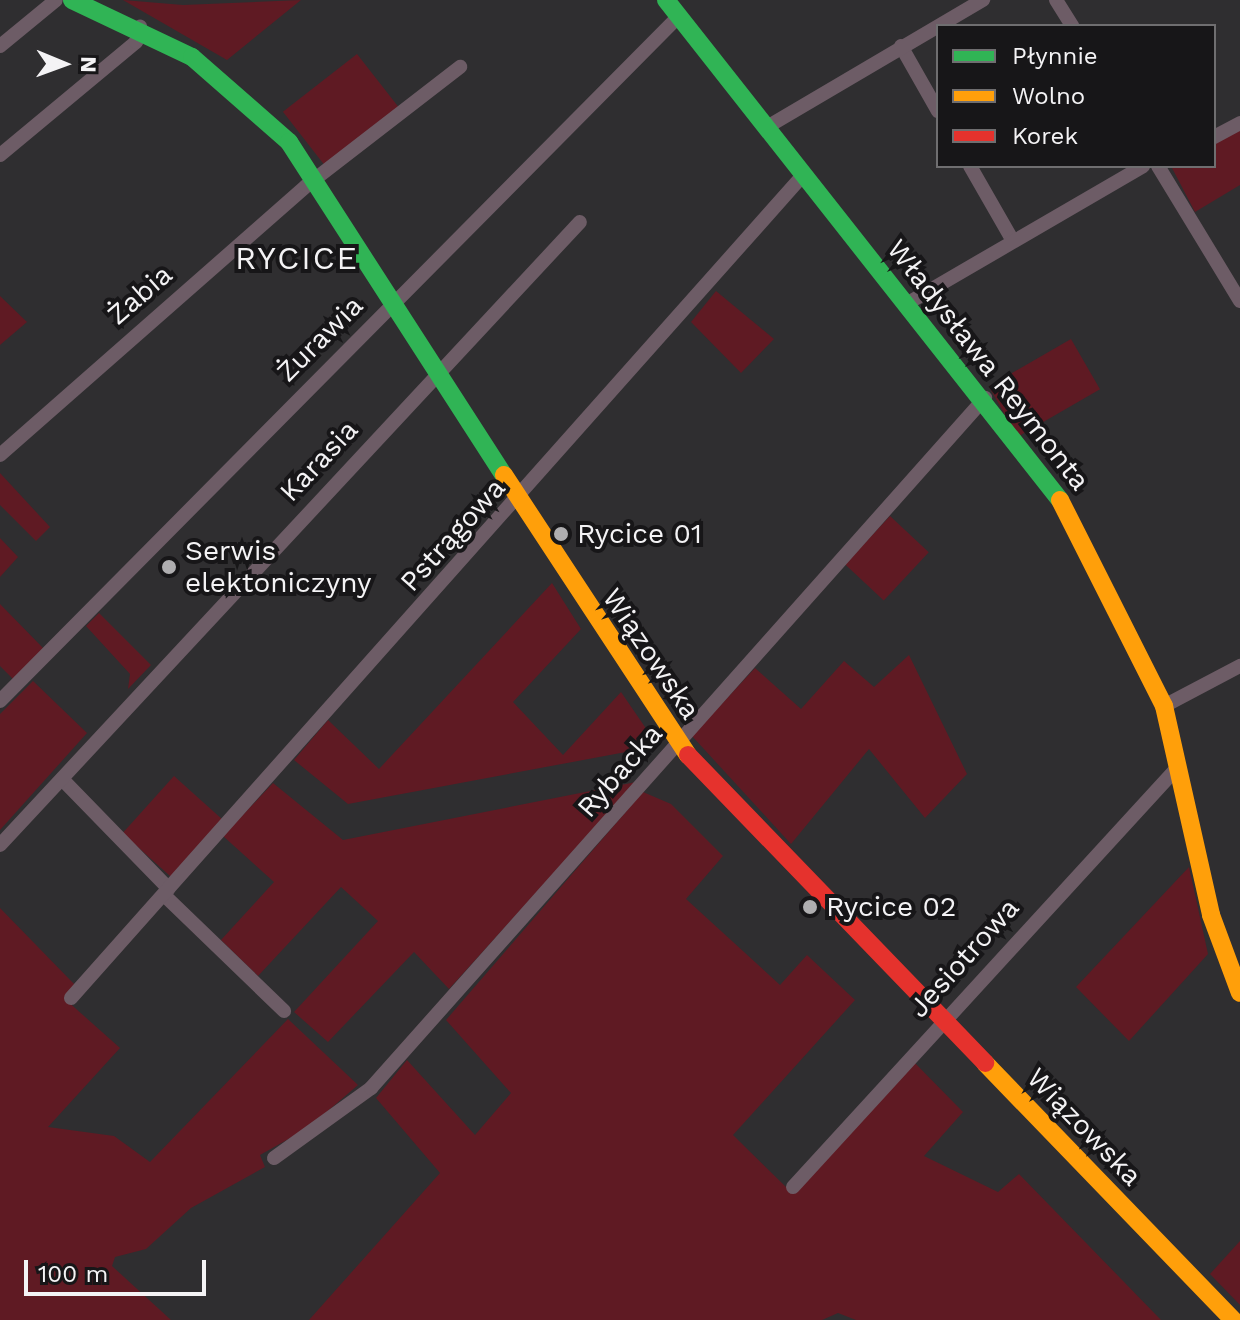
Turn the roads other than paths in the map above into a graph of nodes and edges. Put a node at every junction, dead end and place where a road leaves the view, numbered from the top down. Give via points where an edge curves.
1 (56, 0) edge
2 (72, 0) edge
3 (666, 0) edge
4 (983, 0) edge
5 (1056, 0) edge
6 (679, 16) junction
7 (940, 24) edge
8 (1071, 24) edge
9 (936, 26) edge
10 (140, 27) junction
11 (0, 46) edge
12 (901, 46) junction
13 (460, 67) dead end
14 (936, 107) edge
15 (1240, 123) edge
16 (767, 127) junction
17 (1216, 136) edge
18 (0, 155) edge
19 (971, 168) edge
20 (1140, 168) edge
21 (1159, 168) edge
22 (804, 174) junction
23 (317, 179) junction
24 (580, 222) dead end
25 (1013, 241) junction
26 (395, 300) junction
27 (1240, 301) edge
28 (908, 303) junction
29 (443, 373) junction
30 (985, 398) junction
31 (0, 455) edge
32 (519, 501) junction
33 (1240, 666) edge
34 (0, 701) edge
35 (1164, 706) junction
36 (679, 746) junction
37 (1177, 768) junction
38 (62, 779) junction
39 (0, 845) edge
40 (166, 892) junction
41 (1240, 993) edge
42 (71, 998) dead end
43 (284, 1011) dead end
44 (941, 1021) junction
45 (274, 1158) dead end
46 (793, 1187) dead end
47 (1233, 1320) edge

1 - 11 street
2 - 10 main road, Wiązowska
3 - 6 main road, Władysława Reymonta
4 - 7 street
5 - 8 street
6 - 16 main road, Władysława Reymonta
6 - 26 street, Żurawia
9 - 12 street
10 - 18 street via 136,42
10 - 23 main road, Wiązowska via 247,100
12 - 14 street
12 - 16 street
13 - 23 street, Żabia
15 - 17 street
16 - 22 main road, Władysława Reymonta
19 - 25 street
20 - 25 street
21 - 27 street
22 - 28 main road, Władysława Reymonta
22 - 32 street, Pstrągowa
23 - 26 main road, Wiązowska
23 - 31 street, Żabia
24 - 29 street, Karasia
25 - 28 street
26 - 29 main road, Wiązowska
26 - 34 street, Żurawia
28 - 30 main road, Władysława Reymonta
29 - 32 main road, Wiązowska
29 - 38 street, Karasia
30 - 35 main road, Władysława Reymonta via 1058,495
30 - 36 street, Rybacka
32 - 36 main road, Wiązowska
32 - 40 street, Pstrągowa
33 - 35 street
35 - 37 main road, Władysława Reymonta
36 - 44 main road, Wiązowska
36 - 45 street, Rybacka via 371,1088
37 - 41 main road, Władysława Reymonta via 1218,940
37 - 44 street, Jesiotrowa
38 - 39 street, Karasia
38 - 40 street
40 - 42 street, Pstrągowa
40 - 43 street
44 - 46 street, Jesiotrowa
44 - 47 main road, Wiązowska

